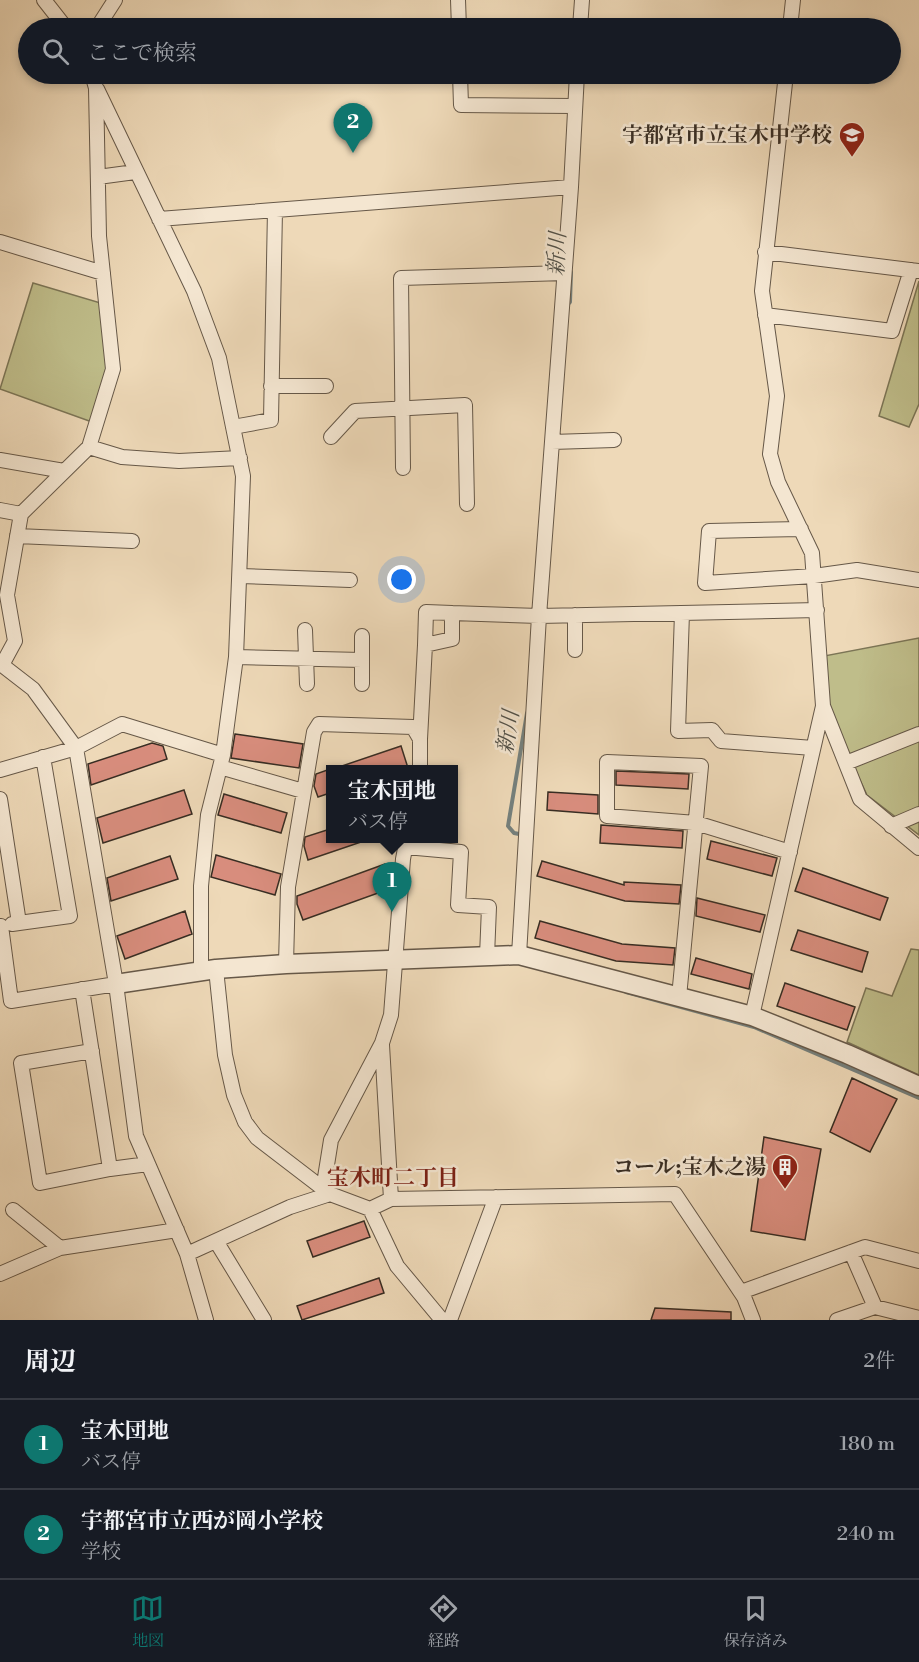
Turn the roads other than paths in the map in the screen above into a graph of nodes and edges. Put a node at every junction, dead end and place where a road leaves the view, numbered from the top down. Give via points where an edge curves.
1 (44, 0) edge
2 (115, 0) edge
3 (458, 0) edge
4 (582, 0) edge
5 (793, 0) edge
6 (58, 18) edge
7 (103, 18) edge
8 (459, 18) edge
9 (580, 18) edge
10 (791, 18) edge
11 (95, 84) edge
12 (460, 84) edge
13 (575, 84) edge
14 (785, 84) edge
15 (96, 88) junction
16 (574, 106) junction
17 (135, 172) junction
18 (98, 177) junction
19 (571, 186) junction
20 (274, 210) junction
21 (159, 219) junction
22 (0, 242) edge
23 (765, 252) junction
24 (915, 271) edge
25 (103, 273) junction
26 (564, 273) junction
27 (765, 315) junction
28 (272, 386) junction
29 (326, 386) dead end
30 (401, 408) junction
31 (233, 427) junction
32 (332, 437) dead end
33 (614, 440) dead end
34 (552, 442) junction
35 (89, 447) junction
36 (240, 458) junction
37 (0, 460) edge
38 (403, 468) dead end
39 (64, 471) junction
40 (467, 504) dead end
41 (0, 510) edge
42 (21, 514) junction
43 (801, 529) junction
44 (17, 536) junction
45 (132, 541) dead end
46 (5, 572) edge
47 (240, 576) junction
48 (814, 576) junction
49 (350, 580) dead end
50 (919, 580) edge
51 (818, 610) junction
52 (452, 613) junction
53 (682, 613) junction
54 (575, 615) junction
55 (539, 616) junction
56 (305, 630) dead end
57 (362, 636) dead end
58 (424, 645) junction
59 (575, 650) dead end
60 (237, 657) junction
61 (307, 659) junction
62 (362, 660) junction
63 (1, 665) edge
64 (307, 684) dead end
65 (362, 684) dead end
66 (823, 706) junction
67 (919, 734) edge
68 (420, 739) junction
69 (76, 748) junction
70 (813, 748) junction
71 (43, 757) junction
72 (222, 761) junction
73 (846, 763) junction
74 (420, 765) edge
75 (0, 770) edge
76 (303, 791) junction
77 (0, 799) edge
78 (919, 814) edge
79 (1, 815) edge
80 (696, 823) junction
81 (891, 826) junction
82 (406, 843) edge
83 (412, 843) edge
84 (919, 848) edge
85 (789, 852) junction
86 (19, 923) junction
87 (1, 926) edge
88 (519, 955) junction
89 (487, 956) junction
90 (396, 959) junction
91 (286, 964) junction
92 (208, 970) junction
93 (116, 984) junction
94 (4, 987) edge
95 (82, 989) junction
96 (679, 997) junction
97 (752, 1016) junction
98 (382, 1043) junction
99 (92, 1052) junction
100 (919, 1086) edge
101 (148, 1164) junction
102 (110, 1169) junction
103 (326, 1192) junction
104 (496, 1197) junction
105 (390, 1199) junction
106 (370, 1209) junction
107 (13, 1210) dead end
108 (177, 1230) junction
109 (216, 1241) junction
110 (60, 1248) junction
111 (851, 1252) junction
112 (187, 1254) junction
113 (919, 1261) edge
114 (0, 1274) edge
115 (741, 1292) junction
116 (875, 1307) junction
117 (919, 1318) edge
118 (206, 1320) edge
119 (264, 1320) edge
120 (442, 1320) edge
121 (450, 1320) edge
122 (753, 1320) edge
123 (837, 1320) edge

1 - 6 street
2 - 7 street
3 - 8 street
4 - 9 street
5 - 10 street
11 - 15 street
12 - 16 street via 461,105
13 - 16 street
14 - 23 street
15 - 17 street
15 - 18 street
16 - 19 street
17 - 18 street
17 - 21 street
18 - 25 street
19 - 20 street
19 - 26 street
20 - 21 street
20 - 28 street
21 - 31 street via 194,291 219,358
22 - 25 street
23 - 24 street
23 - 27 street
24 - 27 street via 892,331
25 - 35 street via 112,369
26 - 30 street via 401,279
26 - 34 street
27 - 43 street via 777,396 770,454 778,482
28 - 29 street
28 - 31 street via 271,420
30 - 32 street via 355,411
30 - 38 street
30 - 40 street via 465,405
31 - 36 street
33 - 34 street
34 - 55 street
35 - 36 street via 122,457 179,461
35 - 39 street
36 - 47 street
37 - 39 street
39 - 42 street
41 - 42 street
42 - 44 street
43 - 48 street via 812,553
43 - 48 street via 710,531 705,583
44 - 45 street
44 - 46 street
46 - 63 street via 15,641
47 - 49 street
47 - 60 street
48 - 50 street via 856,570
48 - 51 street
51 - 53 street
51 - 66 street
52 - 55 street
52 - 58 street via 453,639
52 - 58 street via 426,612
53 - 54 street
53 - 70 street via 678,731 712,730 721,741
54 - 55 street
54 - 59 street
55 - 88 street
56 - 61 street
57 - 62 street
58 - 68 street
60 - 61 street
60 - 72 street
61 - 62 street
61 - 64 street
62 - 65 street
63 - 69 street via 33,689
66 - 70 street
66 - 73 street
67 - 73 street
68 - 74 street
68 - 76 street via 413,728 319,724 314,732
69 - 71 street
69 - 72 street via 122,724
69 - 93 street
70 - 85 street
71 - 75 street
71 - 86 street via 70,916
72 - 76 street
72 - 92 street via 208,815 201,886
73 - 81 street via 860,799
76 - 91 street via 288,887
77 - 79 street
78 - 81 street
79 - 86 street
80 - 80 street via 701,766 607,762 608,816
80 - 85 street
80 - 96 street
81 - 84 street
82 - 90 street
83 - 89 street via 461,852 458,905 489,907
85 - 97 street
86 - 87 street
87 - 94 street
88 - 89 street
88 - 96 street
89 - 90 street
90 - 91 street
90 - 98 street via 391,1015
91 - 92 street
92 - 93 street
92 - 103 street via 234,1095 245,1122 257,1138
93 - 95 street
93 - 101 street via 136,1136
94 - 95 street via 11,1001
95 - 99 street
96 - 97 street
97 - 100 street
98 - 103 street via 331,1140
98 - 105 street
99 - 102 street
99 - 102 street via 21,1063 39,1183
101 - 102 street
101 - 108 street
103 - 106 street
103 - 109 street
104 - 105 street
104 - 115 street via 675,1194
104 - 121 street
105 - 106 street
106 - 120 street via 397,1266
107 - 110 street
108 - 110 street
108 - 112 street
109 - 112 street
109 - 119 street
110 - 114 street
111 - 113 street via 865,1247
111 - 115 street
111 - 116 street
112 - 118 street
115 - 122 street
116 - 117 street
116 - 123 street

